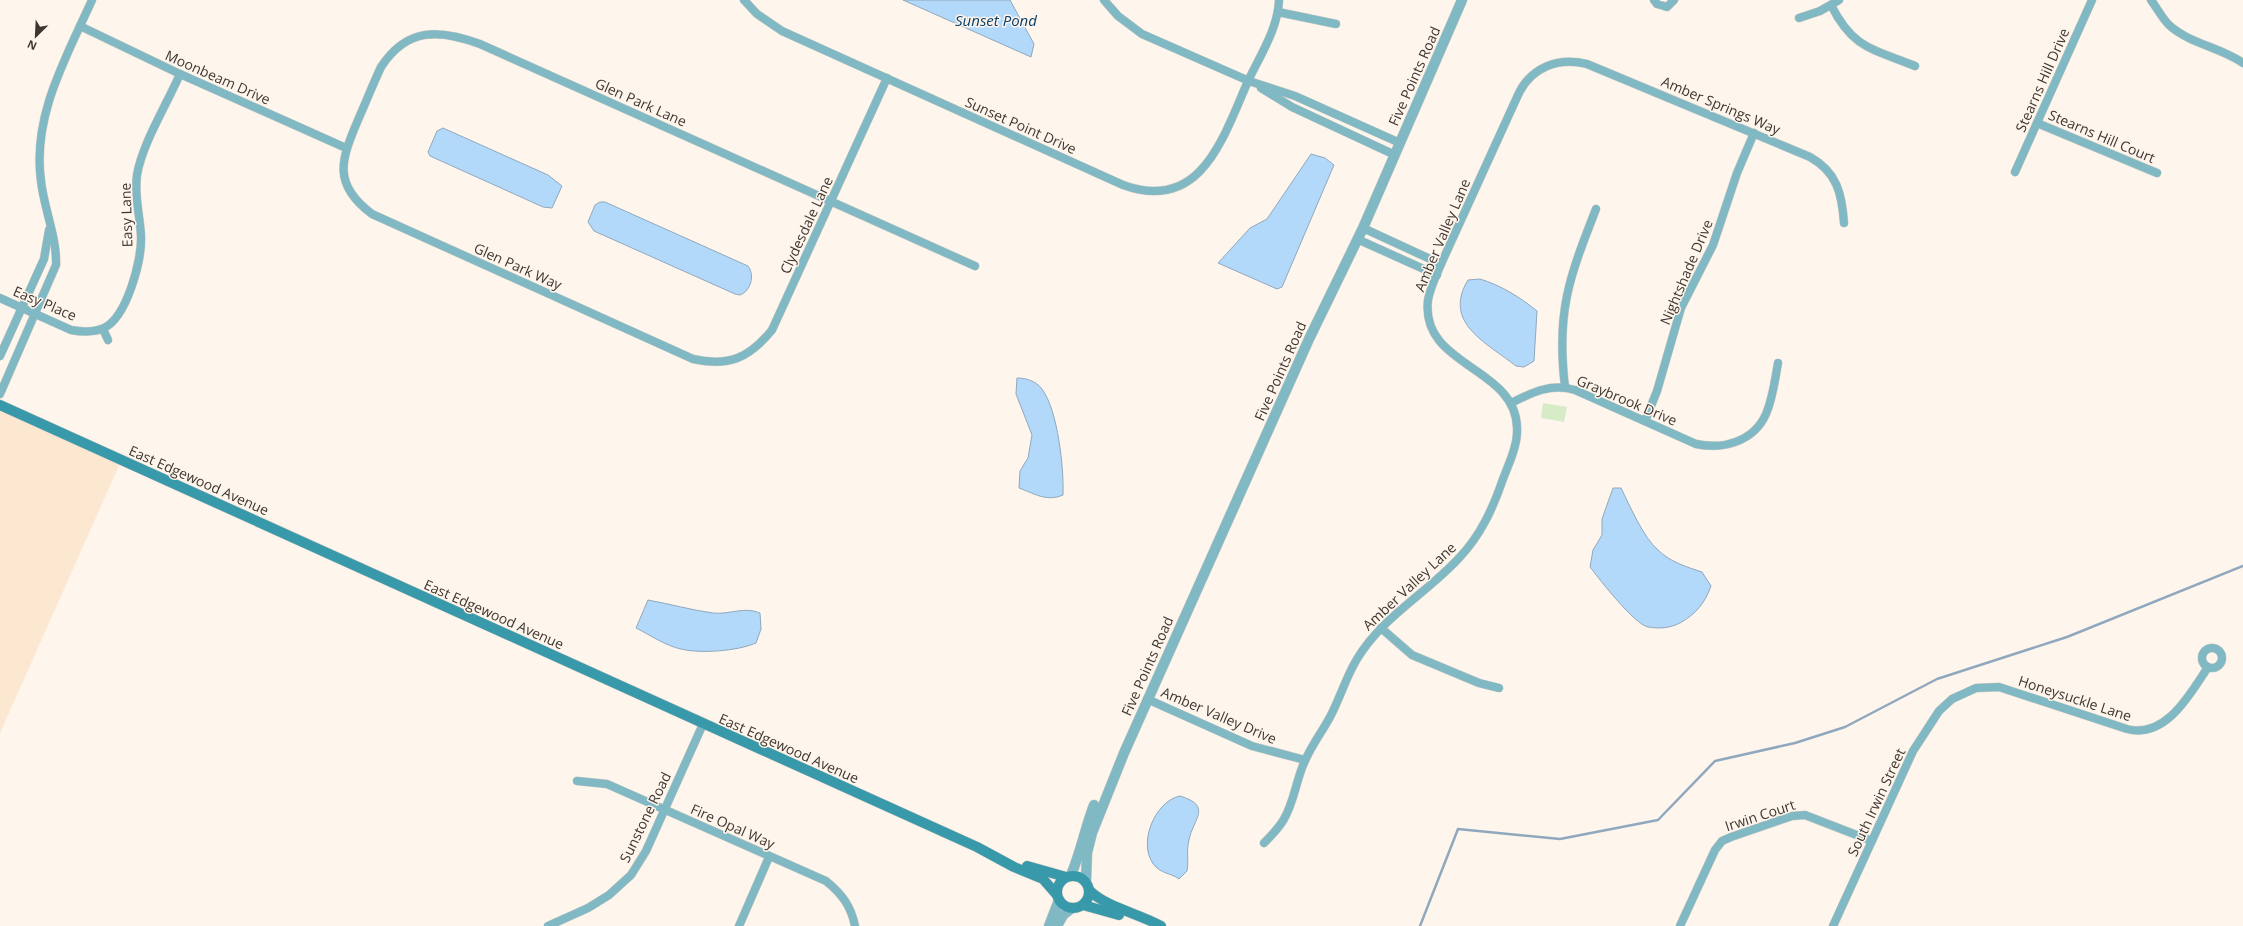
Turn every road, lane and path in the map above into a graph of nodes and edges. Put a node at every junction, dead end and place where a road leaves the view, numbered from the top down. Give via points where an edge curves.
1 (92, 0) edge
2 (744, 0) edge
3 (1104, 0) edge
4 (1279, 0) edge
5 (1462, 0) edge
6 (1654, 0) edge
7 (1674, 0) edge
8 (1839, 0) edge
9 (2092, 0) edge
10 (2151, 0) edge
11 (1831, 5) junction
12 (1278, 12) junction
13 (1799, 18) dead end
14 (1336, 24) dead end
15 (80, 26) junction
16 (2243, 63) edge
17 (1546, 66) joint
18 (1914, 66) dead end
19 (180, 74) junction
20 (887, 78) junction
21 (1249, 81) junction
22 (2037, 123) junction
23 (1754, 133) junction
24 (1400, 143) junction
25 (346, 148) junction
26 (1395, 155) junction
27 (2015, 172) dead end
28 (2157, 173) dead end
29 (831, 201) junction
30 (1596, 209) dead end
31 (1844, 223) dead end
32 (50, 225) junction
33 (1363, 228) junction
34 (1358, 239) junction
35 (1441, 264) junction
36 (975, 266) dead end
37 (1436, 275) junction
38 (0, 298) edge
39 (22, 308) junction
40 (35, 313) junction
41 (103, 329) junction
42 (108, 340) dead end
43 (0, 356) edge
44 (726, 362) joint
45 (1778, 363) dead end
46 (1565, 387) junction
47 (0, 394) edge
48 (1511, 403) junction
49 (0, 405) edge
50 (1645, 421) junction
51 (1381, 628) junction
52 (2208, 667) dead end
53 (1499, 688) dead end
54 (1955, 697) joint
55 (1147, 699) junction
56 (703, 724) junction
57 (1124, 753) junction
58 (1305, 760) junction
59 (577, 781) dead end
60 (665, 810) junction
61 (1872, 841) junction
62 (1264, 843) dead end
63 (976, 848) junction
64 (769, 857) junction
65 (1068, 876) junction
66 (1086, 881) junction
67 (1090, 891) junction
68 (1058, 897) junction
69 (1082, 905) junction
70 (1072, 908) junction
71 (548, 926) edge
72 (739, 926) edge
73 (854, 926) edge
74 (1049, 926) edge
75 (1057, 926) edge
76 (1152, 926) edge
77 (1161, 926) edge
78 (1680, 926) edge
79 (1833, 926) edge

1 - 15 street
2 - 20 street, Sunset Point Drive via 768,23
3 - 21 street via 1118,16 1142,34
4 - 12 street, Sunset Point Drive
5 - 24 street, Five Points Road
6 - 7 street via 1657,4 1667,7
8 - 11 street
9 - 22 street, Stearns Hill Drive
10 - 16 street via 2168,24 2179,32
11 - 13 street
11 - 18 street via 1845,31 1856,40
12 - 14 street
12 - 21 street, Sunset Point Drive via 1274,27
15 - 19 street, Moonbeam Drive
15 - 32 street via 52,90 41,134 41,181
17 - 23 street, Amber Springs Way via 1569,61 1587,64
17 - 35 street, Amber Valley Lane via 1532,75 1519,92
19 - 25 street, Moonbeam Drive
19 - 41 street, Easy Lane via 137,175 136,198 141,248 135,278 117,317
20 - 21 street, Sunset Point Drive via 1123,185 1134,189 1151,190 1180,185 1202,171 1211,161
20 - 29 street, Clydesdale Lane
21 - 24 street via 1295,96
21 - 26 street via 1292,107
22 - 27 street, Stearns Hill Drive
22 - 28 street, Stearns Hill Court
23 - 31 street, Amber Springs Way via 1810,156 1826,168 1839,187
23 - 50 street, Nightshade Drive via 1737,173 1713,245 1681,308 1657,391
24 - 26 street, Five Points Road
25 - 29 street, Glen Park Lane via 381,66 388,56 397,47 416,37 442,33 480,44
25 - 44 street, Glen Park Way via 343,166 345,180 360,205 372,214 693,359
26 - 33 street, Five Points Road
29 - 36 street, Glen Park Lane
29 - 44 street, Clydesdale Lane via 772,330 760,345 741,358
30 - 46 street via 1574,264 1565,299 1561,343
32 - 39 street via 44,259
32 - 40 street via 56,251 56,265
33 - 34 street, Five Points Road
33 - 35 street
34 - 37 street
34 - 55 street, Five Points Road
35 - 37 street, Amber Valley Lane
37 - 48 street, Amber Valley Lane via 1428,307 1429,319 1436,338 1453,355 1498,386
38 - 39 street, Easy Place
39 - 40 street, Easy Place
39 - 43 street
40 - 41 street, Easy Place via 71,330 83,332
40 - 47 street
41 - 42 street
45 - 50 street, Graybrook Drive via 1770,404 1764,417 1753,431 1734,443 1717,447 1700,445
46 - 48 street, Graybrook Drive via 1543,388
46 - 50 street, Graybrook Drive
48 - 51 street, Amber Valley Lane via 1517,419 1516,440 1495,502 1483,526 1455,562
49 - 56 main road, East Edgewood Avenue
51 - 53 street via 1412,655 1479,683
51 - 58 street, Amber Valley Lane via 1357,659 1330,716
52 - 54 street, Honeysuckle Lane via 2168,718 2159,726 2148,730 2127,729 1999,687 1976,688
54 - 61 street, South Irwin Street via 1939,711 1912,751
55 - 57 street, Five Points Road
55 - 58 street, Amber Valley Drive via 1252,746
56 - 60 street, Sunstone Road
56 - 63 main road, East Edgewood Avenue
57 - 65 street via 1092,810 1080,855
57 - 66 street via 1092,833
58 - 62 street, Amber Valley Lane via 1285,819
59 - 60 street, Fire Opal Way via 607,784
60 - 64 street, Fire Opal Way
60 - 71 street, Sunstone Road via 646,851 631,875 609,895 588,908
61 - 78 street, Irwin Court via 1805,815 1792,816 1731,837 1722,841 1714,850
61 - 79 street, South Irwin Street
63 - 65 main road, East Edgewood Avenue via 1034,868
63 - 68 main road, East Edgewood Avenue via 1043,879
64 - 72 street
64 - 73 street, Fire Opal Way via 826,881 839,891 850,907
65 - 66 main road via 1076,875
65 - 68 main road via 1058,884
66 - 67 main road
67 - 69 main road
67 - 77 main road via 1103,901
68 - 70 main road via 1062,904
68 - 74 street
69 - 70 main road
69 - 76 main road
70 - 75 street via 1063,915

